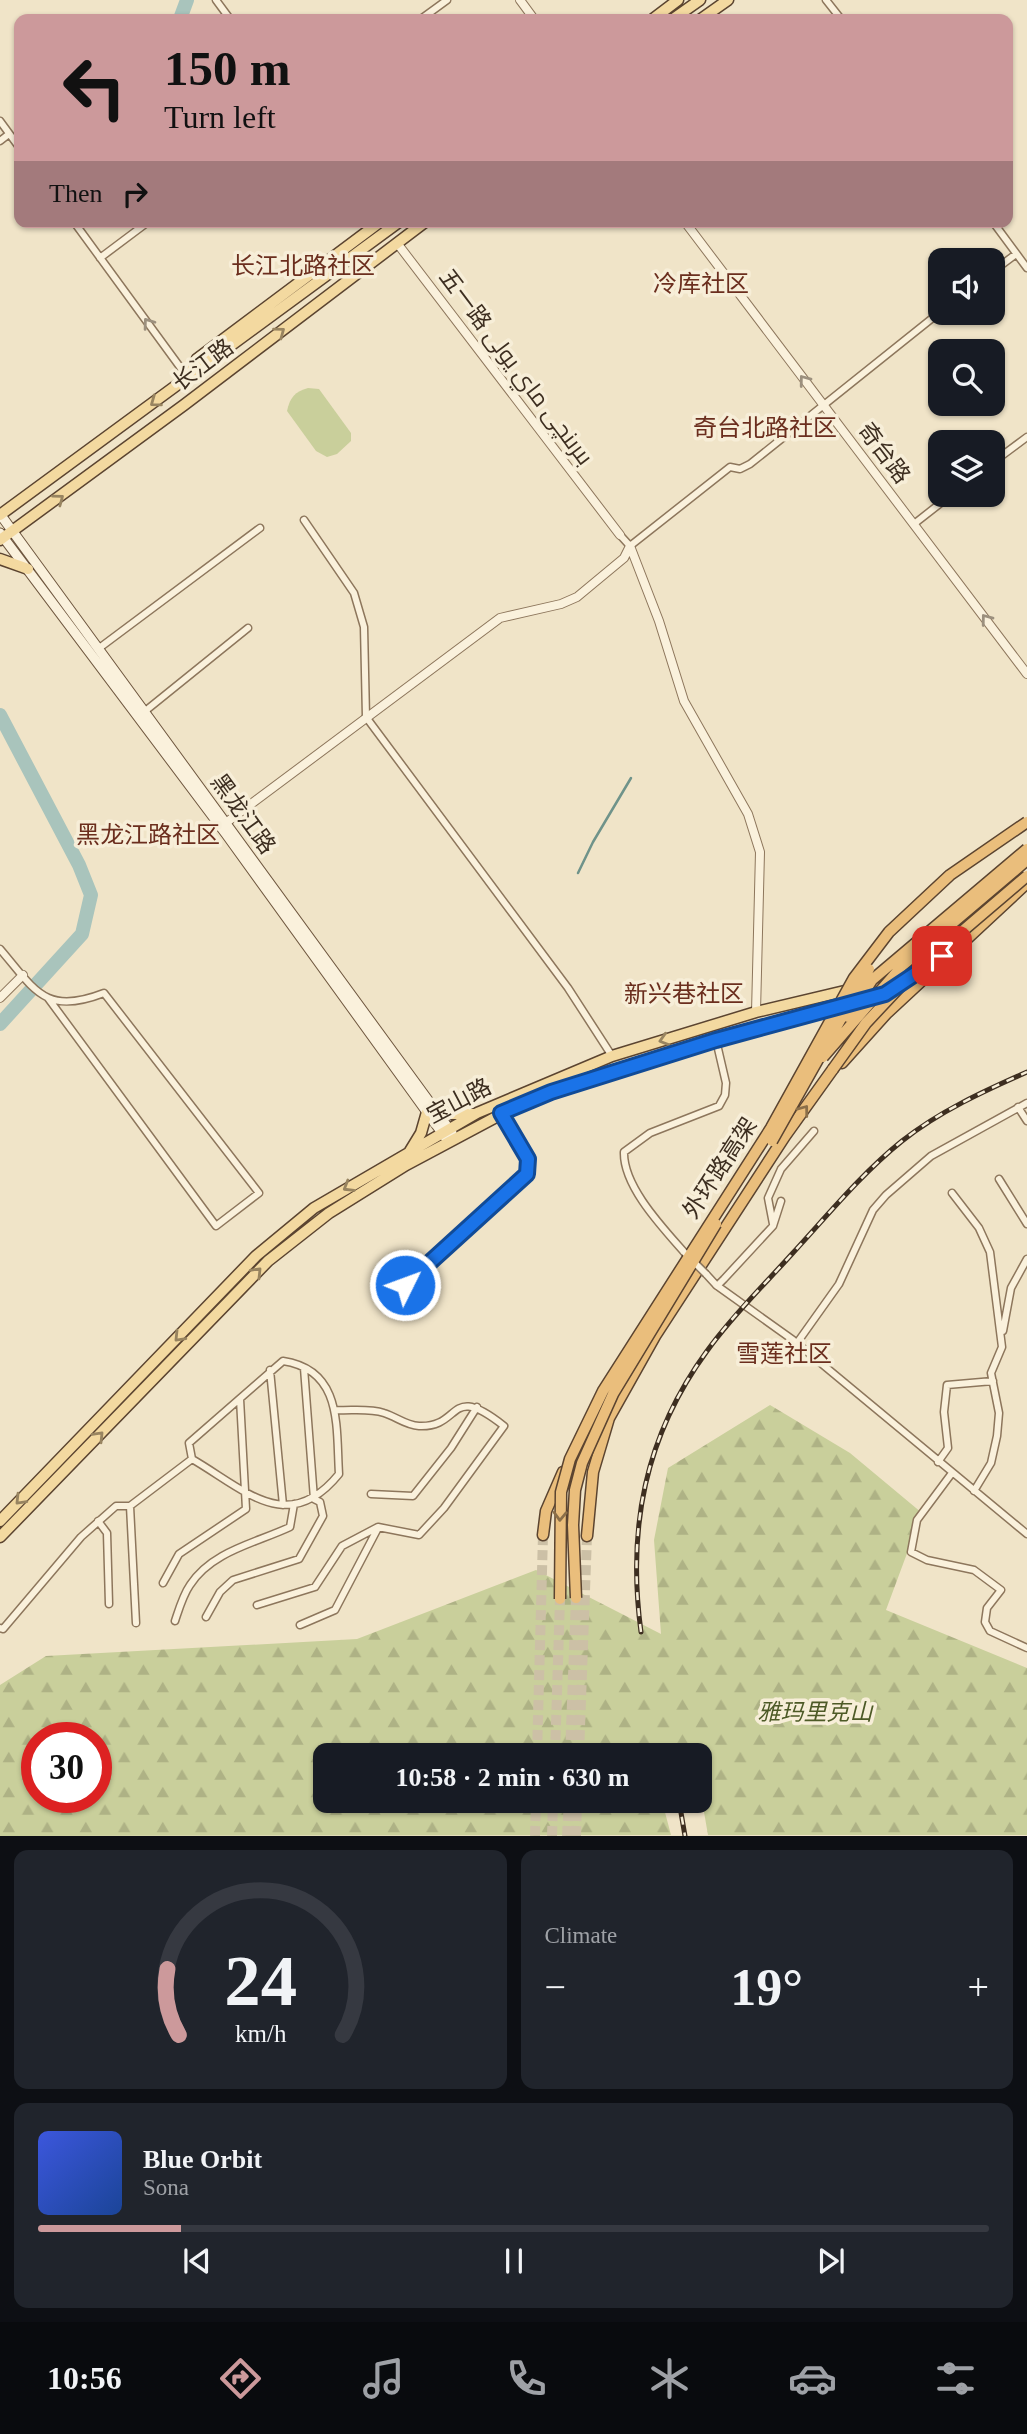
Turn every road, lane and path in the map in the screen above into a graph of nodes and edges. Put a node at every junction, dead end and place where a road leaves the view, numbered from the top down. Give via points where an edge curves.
1 (447, 0) edge
2 (678, 0) edge
3 (700, 0) edge
4 (728, 0) edge
5 (826, 0) edge
6 (428, 14) edge
7 (660, 14) edge
8 (680, 14) edge
9 (708, 14) edge
10 (837, 14) edge
11 (0, 121) edge
12 (9, 134) junction
13 (14, 140) edge
14 (0, 141) edge
15 (78, 228) edge
16 (140, 228) edge
17 (379, 228) edge
18 (385, 228) edge
19 (417, 228) edge
20 (690, 228) edge
21 (997, 228) edge
22 (397, 243) junction
23 (1016, 254) junction
24 (100, 258) junction
25 (1005, 262) edge
26 (1027, 268) edge
27 (928, 322) edge
28 (188, 378) junction
29 (823, 405) junction
30 (1027, 437) edge
31 (1005, 453) edge
32 (936, 507) edge
33 (0, 514) edge
34 (304, 520) dead end
35 (914, 524) junction
36 (260, 528) dead end
37 (620, 535) joint
38 (4, 536) edge
39 (630, 545) junction
40 (0, 559) edge
41 (28, 569) junction
42 (248, 628) dead end
43 (97, 649) junction
44 (1027, 674) edge
45 (144, 712) junction
46 (366, 717) junction
47 (1027, 822) edge
48 (224, 825) junction
49 (1027, 828) edge
50 (1027, 849) edge
51 (1027, 860) edge
52 (1027, 865) edge
53 (1027, 876) edge
54 (1027, 882) edge
55 (0, 949) edge
56 (23, 976) junction
57 (0, 998) edge
58 (48, 998) junction
59 (757, 1012) junction
60 (716, 1040) junction
61 (612, 1056) junction
62 (820, 1061) junction
63 (824, 1083) junction
64 (1027, 1103) edge
65 (1018, 1107) junction
66 (431, 1111) junction
67 (501, 1113) junction
68 (477, 1114) junction
69 (1027, 1121) edge
70 (814, 1131) dead end
71 (449, 1135) junction
72 (408, 1153) junction
73 (999, 1178) dead end
74 (952, 1193) dead end
75 (781, 1201) dead end
76 (1027, 1224) edge
77 (773, 1226) junction
78 (1027, 1259) edge
79 (405, 1285) dead end
80 (716, 1285) junction
81 (1001, 1340) junction
82 (797, 1343) junction
83 (304, 1368) junction
84 (270, 1370) junction
85 (993, 1381) junction
86 (240, 1399) junction
87 (477, 1408) junction
88 (335, 1410) junction
89 (192, 1459) junction
90 (938, 1462) junction
91 (952, 1473) junction
92 (974, 1491) junction
93 (370, 1494) dead end
94 (246, 1496) junction
95 (314, 1499) junction
96 (294, 1504) junction
97 (283, 1505) junction
98 (130, 1507) junction
99 (0, 1521) edge
100 (98, 1521) junction
101 (378, 1527) junction
102 (1027, 1534) edge
103 (543, 1535) tunnel mouth
104 (587, 1536) tunnel mouth
105 (0, 1537) edge
106 (163, 1583) dead end
107 (576, 1598) tunnel mouth
108 (560, 1599) tunnel mouth
109 (108, 1604) dead end
110 (257, 1605) dead end
111 (206, 1617) dead end
112 (175, 1621) dead end
113 (136, 1623) dead end
114 (300, 1625) dead end
115 (0, 1628) edge
116 (1027, 1648) edge

1 - 6 street
2 - 7 main road
3 - 8 main road
4 - 9 main road
5 - 10 street
11 - 12 street
12 - 13 street
12 - 14 street
15 - 24 street
16 - 24 street
17 - 28 main road, 长江路
18 - 22 street, 五一路 بىرىنچى ماي يولى
19 - 22 main road, 长江路
29 -> 20 street, 奇台路
21 - 23 street
22 - 37 street, 五一路 بىرىنچى ماي يولى
38 -> 22 main road, 长江路
23 - 25 street
23 - 26 street
28 -> 24 street
27 - 29 street
28 -> 33 main road, 长江路
29 - 35 street, 奇台路
29 - 39 street via 741,472 730,467
30 - 31 street
32 - 35 street
33 - 38 main road, 黑龙江路
34 - 46 street via 354,593 364,627
44 -> 35 street, 奇台路
36 - 43 street
37 - 39 street
38 - 41 main road, 黑龙江路
38 - 43 main road, 黑龙江路
39 - 46 street via 624,558 576,597 500,618
39 - 59 street via 684,701 748,814 760,852
40 - 41 main road
41 - 48 main road, 黑龙江路
42 - 45 street
43 - 45 main road, 黑龙江路
45 - 48 main road, 黑龙江路
46 - 48 street
46 - 61 street via 568,988
47 -> 108 highway, 外环路高架, bridge via 950,875 889,932 853,978 771,1128 603,1391 570,1460 561,1492
48 - 66 main road, 黑龙江路
49 - 107 highway, 外环路高架, bridge via 960,874 898,932 863,977 780,1128 613,1394 575,1490
50 - 62 highway, bridge via 872,980
51 - 62 highway, bridge via 902,967
52 - 59 main road, 宝山路 via 933,949 879,981
53 - 63 highway, bridge via 911,975 866,1023
54 - 60 main road, 宝山路 via 942,956 885,994
54 - 63 highway, bridge via 887,1013
55 - 56 street
56 - 57 street
56 - 58 street via 35,992
58 - 58 street via 216,1226 259,1193 104,993 79,1003
59 -> 61 main road, 宝山路
60 - 67 main road, 宝山路 via 540,1096
60 - 80 street, bridge via 726,1083 719,1106 650,1133 624,1153 624,1166 645,1203
61 - 68 main road, 宝山路
62 - 103 highway via 596,1410 546,1511
104 -> 63 highway via 593,1472 609,1418 655,1336
64 - 65 street
65 - 69 street
65 - 82 street via 931,1156 886,1195 873,1210 839,1284
66 - 68 main road
66 - 71 main road, 黑龙江路
66 - 72 main road
67 - 71 main road, 宝山路
67 - 79 street via 528,1159 527,1174
68 - 71 main road, 宝山路
70 - 77 street via 780,1169 768,1198
71 - 72 main road, 宝山路
105 -> 71 main road, 宝山路 via 273,1256 329,1213
72 -> 99 main road, 宝山路 via 314,1208 273,1240
73 - 76 street
74 - 81 street via 979,1228 990,1252
75 - 77 street
77 - 80 street
78 - 81 street via 1011,1288
80 - 82 street
81 - 85 street
82 - 90 street
83 - 84 street via 283,1360
83 - 88 street via 325,1383
83 - 95 street
84 - 86 street
84 - 97 street
85 - 90 street via 947,1385 948,1448
85 - 92 street via 998,1436 991,1463
86 - 89 street via 190,1443
86 - 94 street
87 - 88 street via 453,1410 440,1423 421,1426 384,1413
87 - 93 street via 413,1496
87 - 101 street via 504,1426 429,1527 419,1535
88 - 95 street via 339,1474
89 - 94 street
89 - 98 street
90 - 91 street
91 - 92 street
91 - 116 street via 917,1520 911,1552 974,1570 1001,1590 987,1608 985,1622 990,1631
92 - 102 street
94 - 97 street
94 - 106 street via 246,1509 179,1554
95 - 96 street
95 - 111 street via 320,1502 323,1517 299,1559 233,1580
96 - 97 street
96 - 112 street via 290,1527 242,1545 205,1567 190,1585
98 - 100 street via 116,1506
98 - 113 street
100 - 109 street via 107,1533
100 - 115 street
101 - 110 street via 342,1546 315,1587
101 - 114 street via 335,1610

